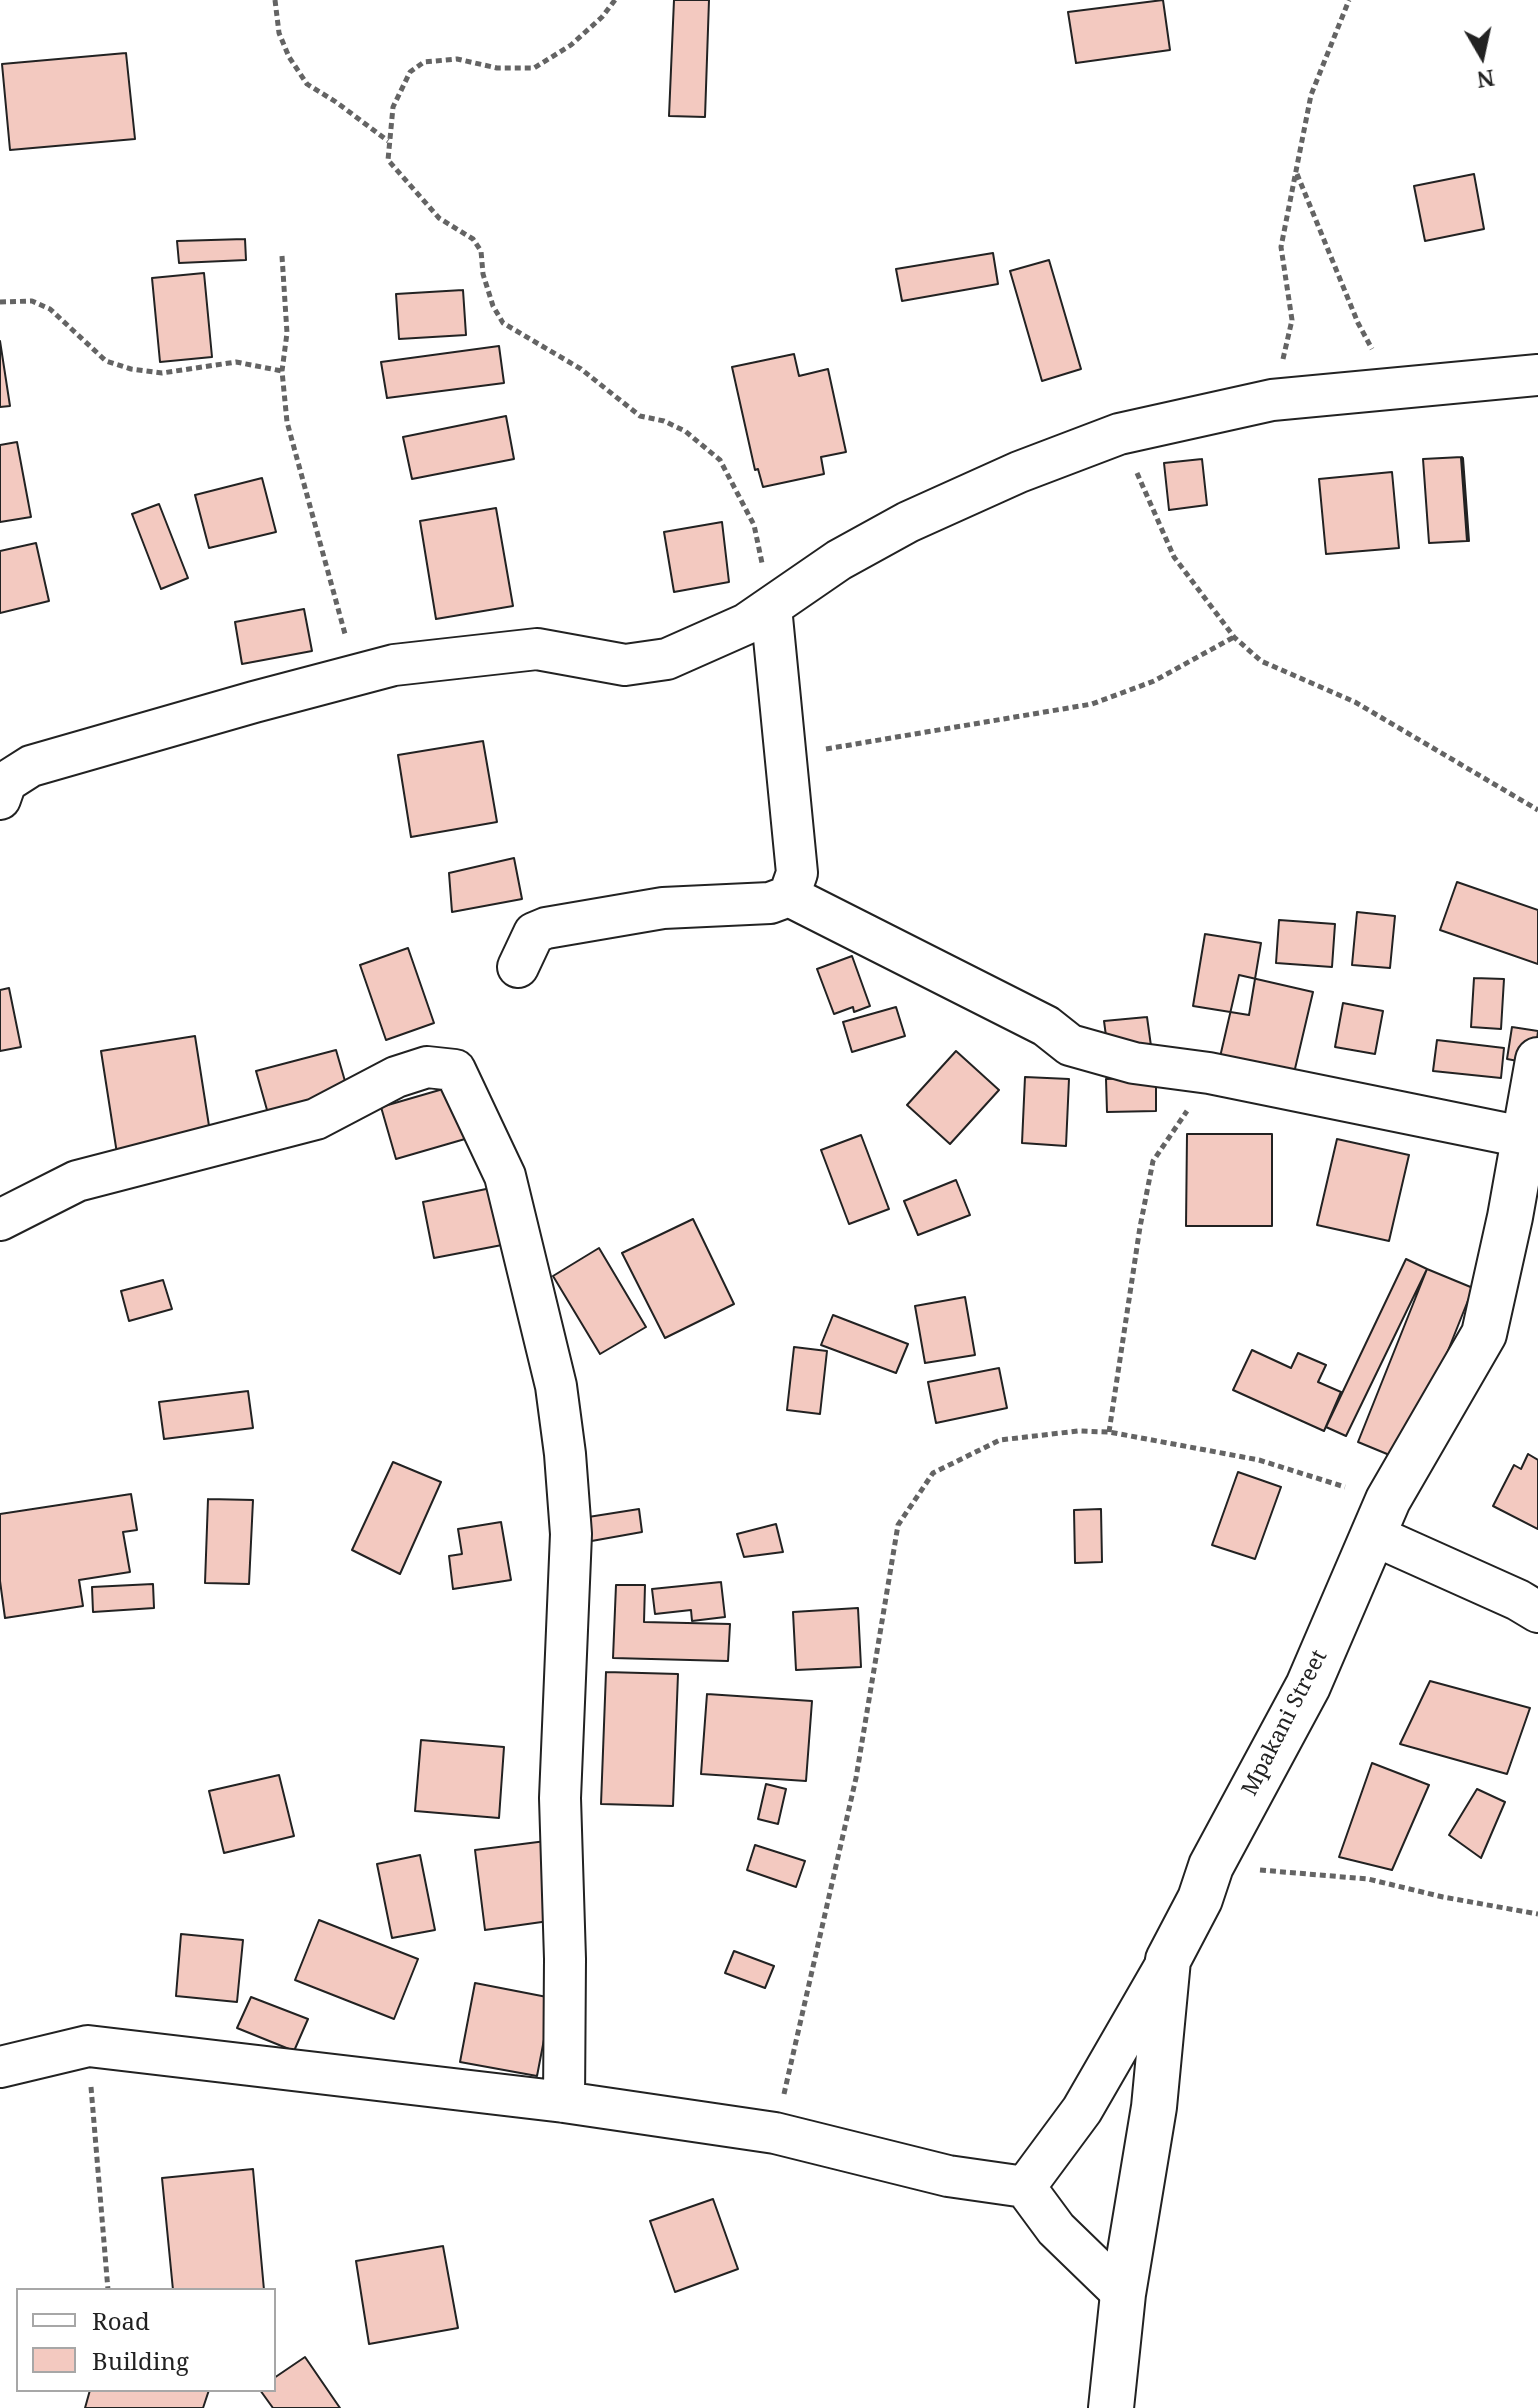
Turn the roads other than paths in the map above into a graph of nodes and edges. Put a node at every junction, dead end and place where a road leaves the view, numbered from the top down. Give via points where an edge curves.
1 (1538, 375) edge
2 (771, 607) junction
3 (0, 799) edge
4 (789, 896) junction
5 (518, 967) dead end
6 (1538, 1060) edge
7 (1523, 1137) junction
8 (0, 1220) edge
9 (1381, 1517) junction
10 (1538, 1612) edge
11 (1168, 1960) junction
12 (0, 2067) edge
13 (564, 2102) junction
14 (1025, 2187) junction
15 (1123, 2294) junction
16 (1109, 2408) edge

1 - 2 street via 1272,400 1119,434 908,522 839,560
2 - 3 street via 746,624 667,659 625,665 537,649 357,673 31,766 6,782
2 - 4 street via 797,873
4 - 5 street via 770,903 663,908 546,928 534,933
4 - 7 street via 1046,1026 1070,1045 1134,1063 1209,1073
6 - 7 street, Mpakani Street
7 - 9 street, Mpakani Street via 1484,1334
8 - 13 street via 77,1181 316,1119 396,1077 427,1067 455,1070 505,1176 556,1386 565,1454 571,1534 560,1798
9 - 10 street
9 - 11 street, Mpakani Street via 1308,1686 1211,1866
11 - 14 street via 1082,2110
11 - 15 street, Mpakani Street via 1154,2107
12 - 13 street via 88,2046
13 - 14 street via 775,2133 948,2176
14 - 15 street via 1056,2229
15 - 16 street, Mpakani Street

